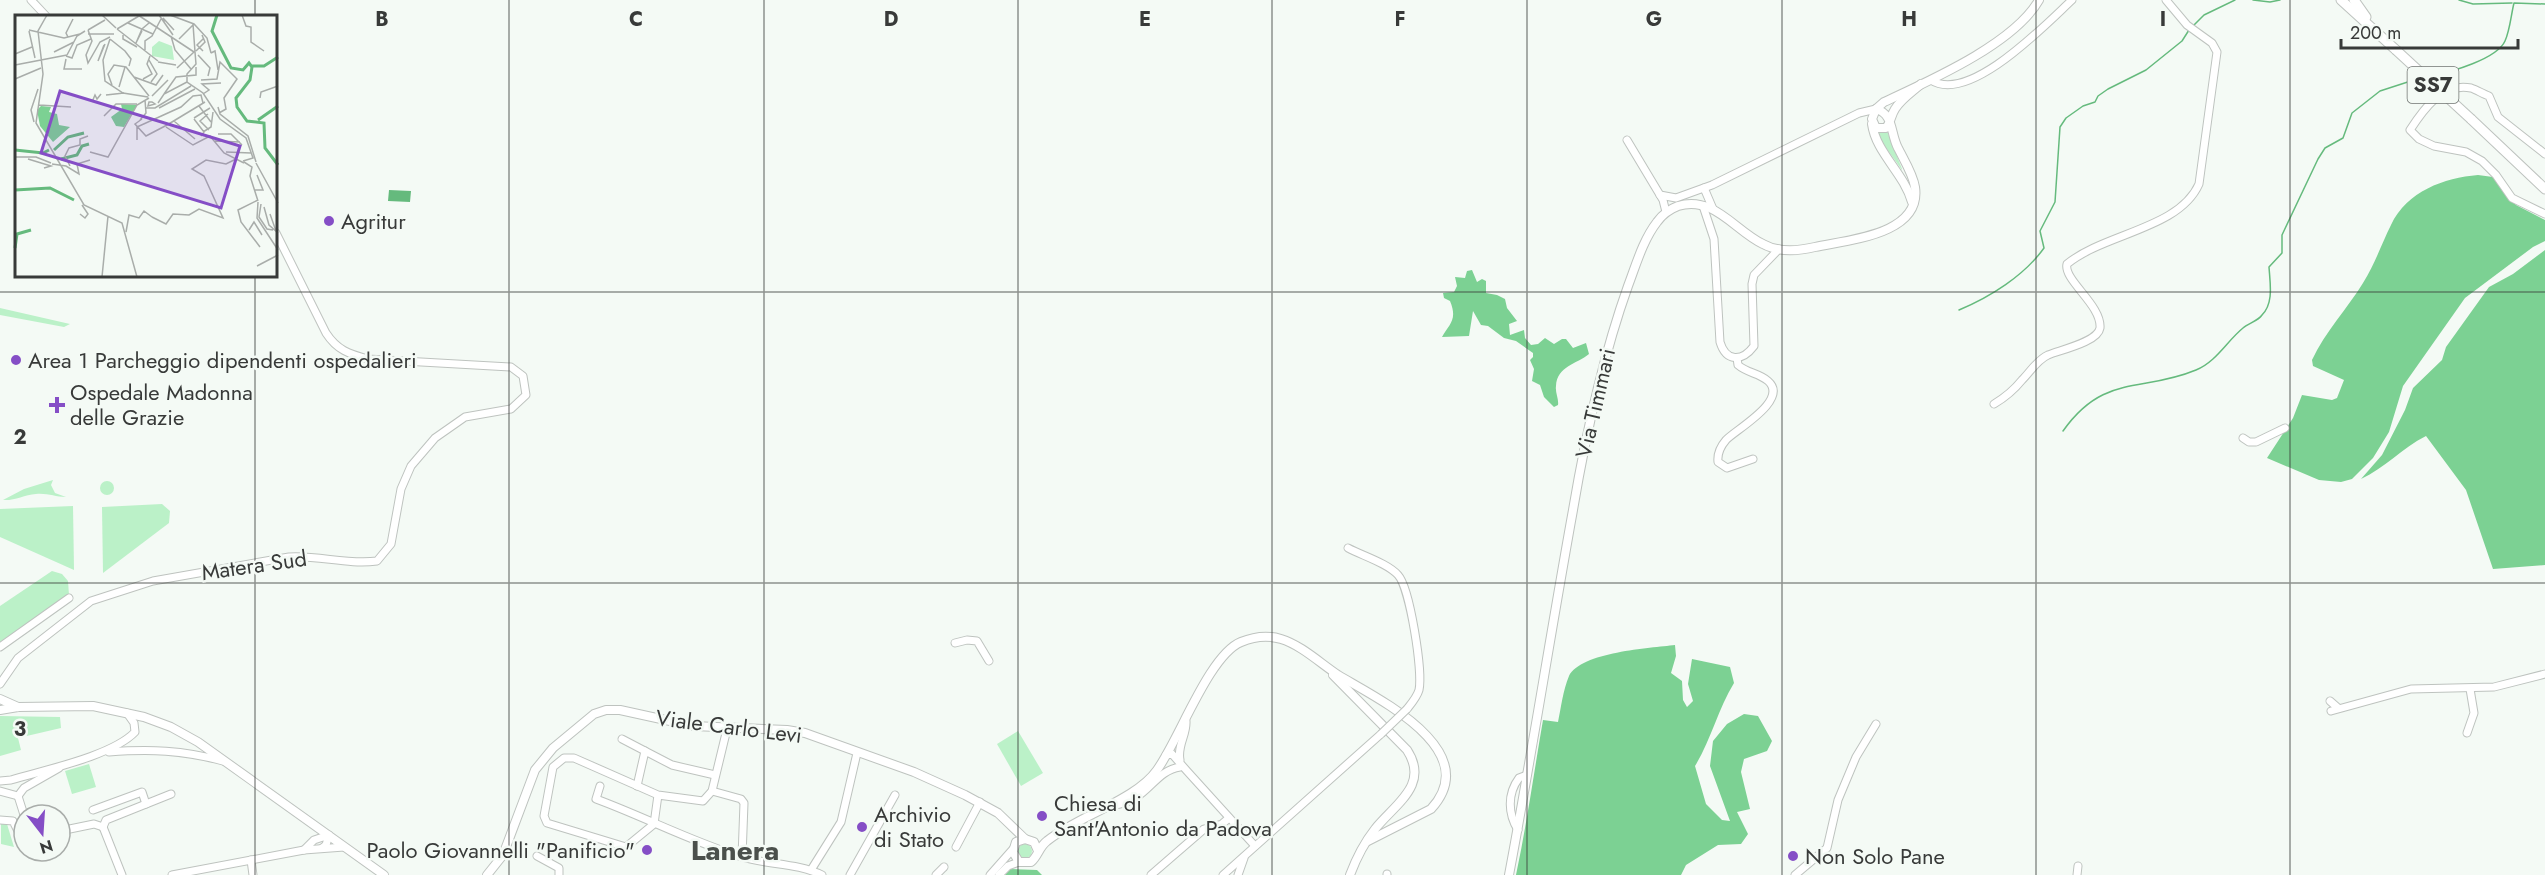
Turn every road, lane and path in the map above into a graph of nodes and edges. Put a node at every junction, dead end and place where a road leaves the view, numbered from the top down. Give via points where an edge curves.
1 (31, 0) edge
2 (2038, 0) edge
3 (2072, 0) edge
4 (2166, 0) edge
5 (2341, 0) edge
6 (2354, 0) edge
7 (45, 15) edge
8 (2396, 50) junction
9 (1931, 80) junction
10 (1921, 84) junction
11 (1876, 109) junction
12 (1859, 113) junction
13 (1872, 121) junction
14 (1890, 121) junction
15 (1627, 140) dead end
16 (2545, 154) edge
17 (1704, 188) junction
18 (2545, 189) edge
19 (1660, 195) junction
20 (1912, 205) junction
21 (1702, 206) junction
22 (1713, 209) junction
23 (1666, 212) junction
24 (2545, 213) edge
25 (278, 237) edge
26 (1779, 249) junction
27 (1736, 359) junction
28 (1994, 405) dead end
29 (2285, 428) dead end
30 (2244, 438) dead end
31 (1753, 459) dead end
32 (1348, 548) dead end
33 (69, 598) dead end
34 (955, 643) dead end
35 (0, 647) edge
36 (989, 661) dead end
37 (1322, 664) junction
38 (2545, 674) edge
39 (3, 675) edge
40 (0, 684) edge
41 (2470, 689) junction
42 (0, 699) edge
43 (2330, 702) dead end
44 (18, 707) junction
45 (0, 710) edge
46 (127, 713) junction
47 (1186, 721) junction
48 (1876, 724) dead end
49 (727, 729) junction
50 (2467, 733) dead end
51 (621, 739) dead end
52 (645, 751) junction
53 (103, 752) junction
54 (857, 753) junction
55 (1166, 755) junction
56 (226, 761) junction
57 (66, 763) junction
58 (1183, 767) junction
59 (715, 775) junction
60 (0, 781) edge
61 (600, 786) dead end
62 (637, 786) junction
63 (712, 790) junction
64 (0, 791) edge
65 (171, 794) dead end
66 (658, 795) junction
67 (895, 795) dead end
68 (18, 796) junction
69 (980, 802) junction
70 (20, 803) edge
71 (147, 804) junction
72 (1107, 805) junction
73 (93, 810) dead end
74 (1090, 813) junction
75 (1229, 818) junction
76 (313, 822) junction
77 (1007, 822) junction
78 (654, 824) junction
79 (103, 827) junction
80 (72, 829) edge
81 (329, 835) junction
82 (1245, 836) junction
83 (1028, 839) junction
84 (314, 840) junction
85 (1368, 841) junction
86 (956, 846) dead end
87 (1256, 846) junction
88 (347, 847) junction
89 (1013, 847) junction
90 (322, 848) junction
91 (304, 850) junction
92 (1038, 851) junction
93 (1246, 855) junction
94 (537, 856) dead end
95 (742, 857) junction
96 (250, 860) junction
97 (1019, 862) junction
98 (2078, 866) dead end
99 (944, 867) dead end
100 (811, 870) junction
101 (122, 875) edge
102 (172, 875) edge
103 (253, 875) edge
104 (384, 875) edge
105 (487, 875) edge
106 (559, 875) edge
107 (822, 875) edge
108 (850, 875) edge
109 (936, 875) edge
110 (990, 875) edge
111 (999, 875) edge
112 (1151, 875) edge
113 (1223, 875) edge
114 (1239, 875) edge
115 (1350, 875) edge
116 (1509, 875) edge
117 (1795, 875) edge
118 (2077, 875) edge

1 - 7 street
2 - 9 main road via 2015,27 1970,59
3 - 9 street via 1984,74 1948,84
4 - 28 street via 2217,52 2196,190 2175,213 2094,246 2067,264 2067,273 2098,319 2098,333 2041,358
5 - 8 highway, SS7
6 - 8 highway
8 - 18 highway, SS7, bridge
9 - 10 main road
10 - 11 main road
10 - 14 main road via 1902,100
11 - 12 street
11 - 13 main road
11 - 14 main road
12 - 13 street
12 - 17 street
13 - 14 main road via 1881,130
13 - 20 main road via 1878,143 1908,189
14 - 20 main road via 1915,187
15 - 19 street
16 - 24 street via 2498,117 2489,96 2469,88 2451,90 2427,103 2410,130 2419,140 2466,152 2482,161 2511,198
17 - 19 street via 1676,198
17 - 22 street
19 - 23 street
20 - 26 main road via 1898,225 1885,231 1802,250
21 - 22 main road
21 - 23 main road via 1685,204
21 - 27 street via 1714,239 1720,342 1726,354
22 - 26 main road via 1762,244
23 - 116 main road, Via Timmari via 1637,261 1589,417
25 - 39 street, Matera Sud via 335,346 368,359 511,367 523,376 526,395 512,409 465,417 435,438 411,466 401,489 392,544 377,561 352,563 312,556 289,557 153,581 103,596 81,608 18,658
26 - 27 street via 1754,275 1754,346
27 - 31 street via 1745,370 1767,380 1772,391 1763,411 1725,442 1718,462 1727,468
29 - 30 street via 2256,442
32 - 87 street, bridge via 1396,573 1402,582 1414,624 1419,690 1407,709 1382,734
33 - 35 street
34 - 36 street via 977,642
37 - 47 main road via 1280,639 1240,642 1222,657
37 - 85 main road via 1412,758 1415,775 1409,793
37 - 85 main road via 1412,722 1431,739 1443,759 1444,783 1438,802
38 - 41 street via 2516,684
39 - 40 street
41 - 43 street via 2411,689 2334,710
41 - 50 street via 2474,713
42 - 44 main road
44 - 45 main road
44 - 46 main road via 93,706
46 - 53 street via 135,732
46 - 56 main road via 171,727
47 - 55 main road
47 - 58 street via 1179,750
48 - 117 street via 1856,757 1838,800 1827,848
49 - 54 main road, Viale Carlo Levi via 805,733
49 - 59 street
49 - 105 main road, Viale Carlo Levi via 674,723 620,710 594,714 538,764 503,855
51 - 52 street
52 - 59 street via 672,765
52 - 62 street
53 - 56 street via 151,749
53 - 57 street
54 - 69 main road, Viale Carlo Levi via 914,772
54 - 100 street via 841,822
55 - 58 street via 1172,754
55 - 72 main road via 1139,788
56 - 76 main road
57 - 60 street
57 - 68 street via 24,788
58 - 72 street via 1167,770 1137,798
58 - 75 street
59 - 63 street
61 - 78 street via 597,799
62 - 66 street
62 - 78 street via 574,758 564,758 553,768 544,808 547,823 626,847
63 - 66 street via 703,801
63 - 95 street via 744,803
64 - 68 street
65 - 71 street
66 - 78 street
67 - 108 street
68 - 70 street
69 - 77 main road, Viale Carlo Levi
69 - 86 street
71 - 73 street via 142,792
71 - 79 street via 106,819
72 - 74 main road
74 - 83 main road via 1039,838
74 - 92 main road
75 - 82 street
75 - 112 street via 1204,829
76 - 81 main road
76 - 84 street
77 - 83 main road, Viale Carlo Levi
77 - 89 main road
78 - 95 street
79 - 80 street via 94,824
79 - 101 street
81 - 84 street
81 - 88 main road
81 - 90 street
82 - 87 street
82 - 93 street
83 - 89 main road
83 - 92 main road
84 - 91 street
85 - 115 main road
87 - 93 street
88 - 90 street
88 - 104 main road
89 - 97 main road
89 - 110 street
90 - 91 street
91 - 96 street
92 - 97 main road via 1031,862
93 - 113 street
93 - 114 street
94 - 106 street via 559,868
95 - 100 street
96 - 102 street
96 - 103 street
97 - 111 street
98 - 118 street
99 - 109 street
100 - 107 street

